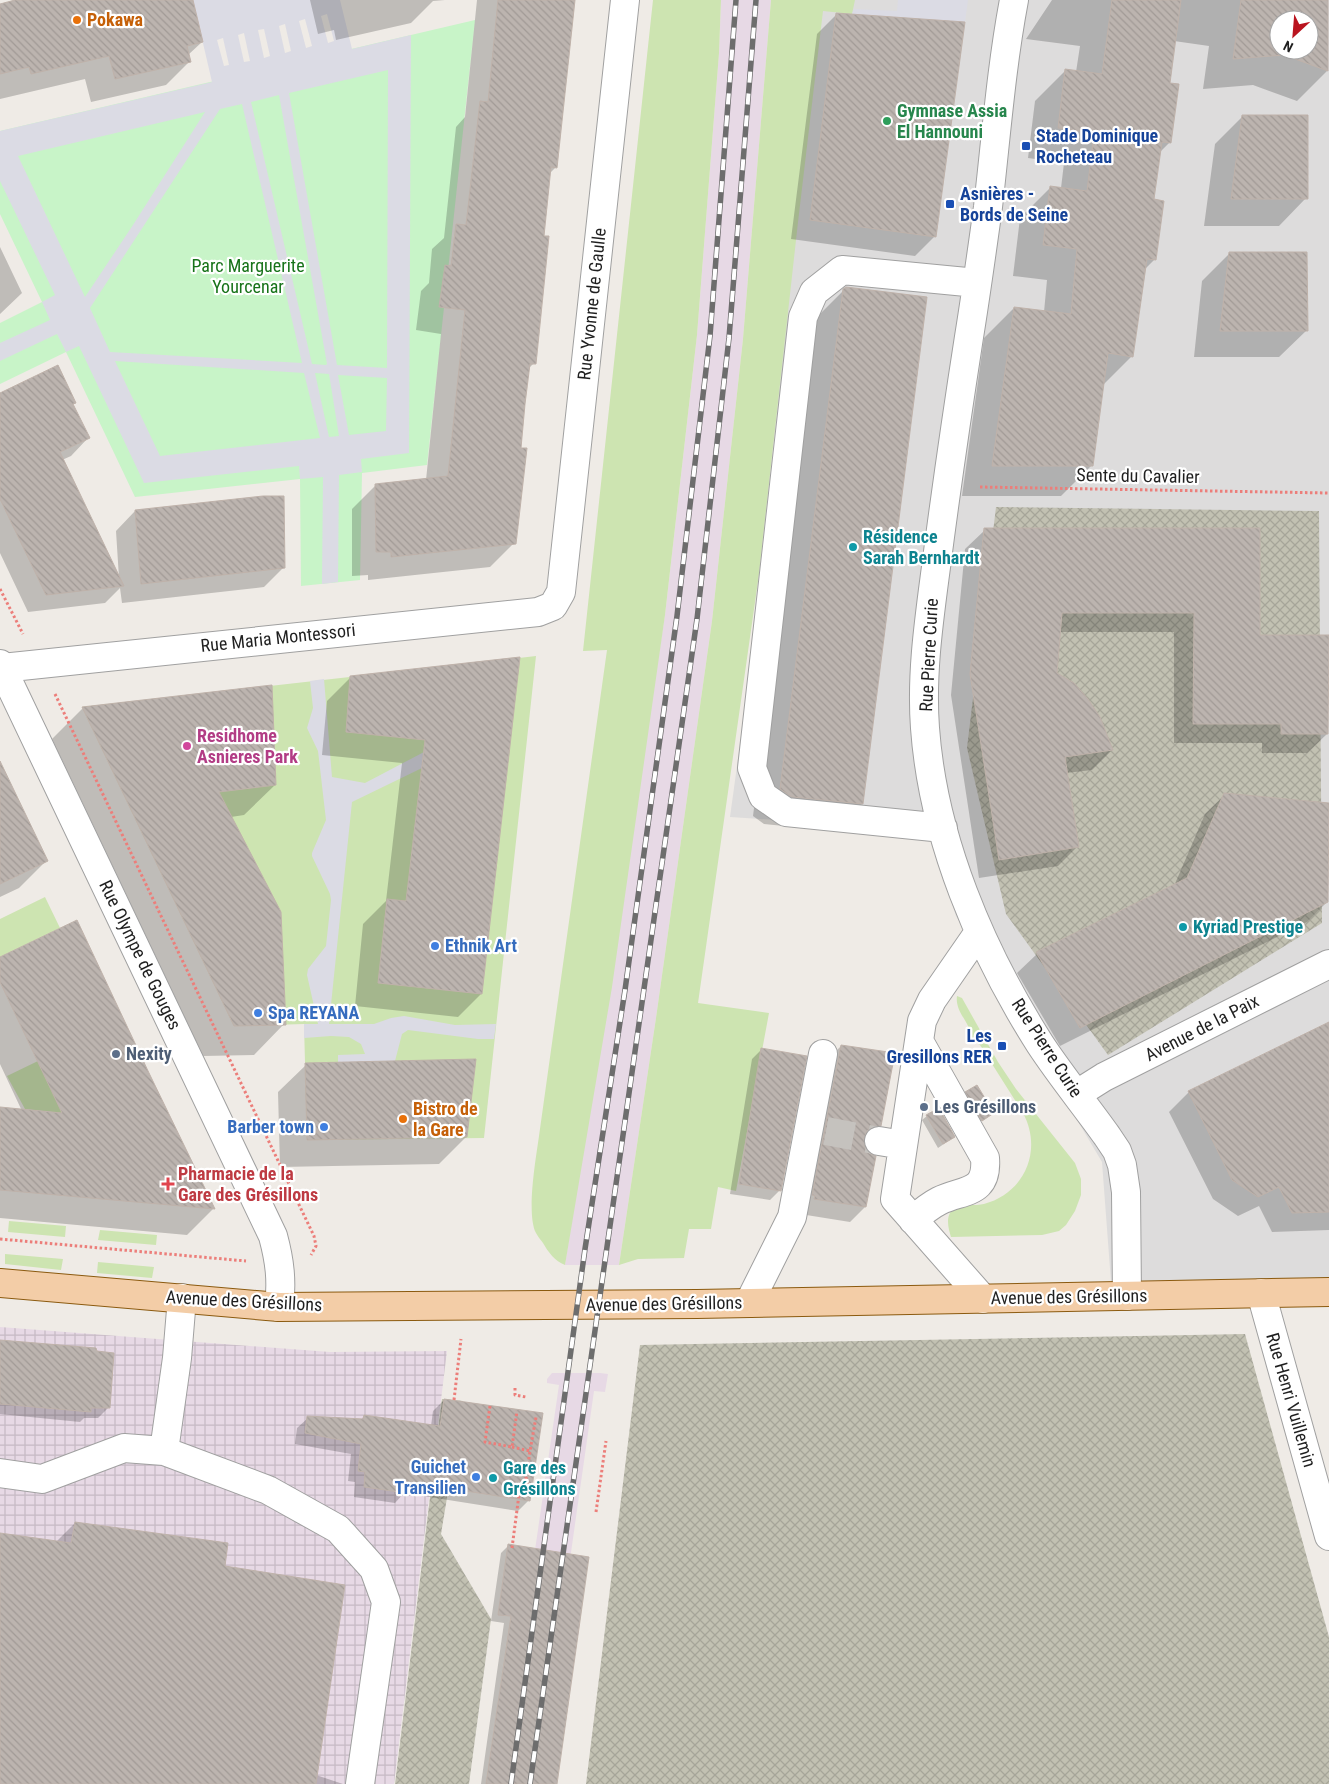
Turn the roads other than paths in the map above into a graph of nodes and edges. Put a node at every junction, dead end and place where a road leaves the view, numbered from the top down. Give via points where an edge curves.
1 (625, 0) edge
2 (1014, 0) edge
3 (977, 283) junction
4 (553, 606) joint
5 (1, 666) edge
6 (943, 828) junction
7 (979, 932) junction
8 (1329, 964) edge
9 (919, 1041) junction
10 (823, 1054) dead end
11 (1077, 1094) junction
12 (913, 1220) junction
13 (0, 1283) edge
14 (1329, 1292) edge
15 (1262, 1293) junction
16 (1127, 1296) junction
17 (182, 1298) junction
18 (983, 1299) junction
19 (749, 1302) junction
20 (280, 1307) junction
21 (164, 1451) junction
22 (0, 1473) edge
23 (1329, 1536) edge
24 (360, 1784) edge

1 - 4 street, Rue Yvonne de Gaulle via 561,592
2 - 3 street, Rue Pierre Curie via 1005,48
3 - 6 street, Rue Pierre Curie via 946,486 924,676 925,728
3 - 6 street via 842,270 814,292 803,317 752,768 763,796 786,812
4 - 5 street, Rue Maria Montessori via 538,612
5 - 20 street, Rue Olympe de Gouges via 274,1236 280,1260
6 - 7 street, Rue Pierre Curie
7 - 9 street via 926,1011
7 - 11 street, Rue Pierre Curie via 1041,1045
8 - 11 street, Avenue de la Paix via 1104,1077
9 - 12 street via 891,1143 894,1199
9 - 12 street via 985,1158 986,1167 979,1184 972,1191 938,1202
10 - 19 street via 818,1129 792,1217
11 - 16 street, Rue Pierre Curie via 1117,1151 1122,1165 1126,1192
12 - 18 street
13 - 17 main road, Avenue des Grésillons
14 - 15 main road, Avenue des Grésillons
15 - 16 main road, Avenue des Grésillons
15 - 23 street, Rue Henri Vuillemin
16 - 18 main road, Avenue des Grésillons
17 - 20 main road, Avenue des Grésillons
17 - 21 street
18 - 19 main road, Avenue des Grésillons
19 - 20 main road, Avenue des Grésillons
21 - 22 street via 124,1448 42,1478
21 - 24 street via 268,1490 338,1529 374,1569 386,1602

